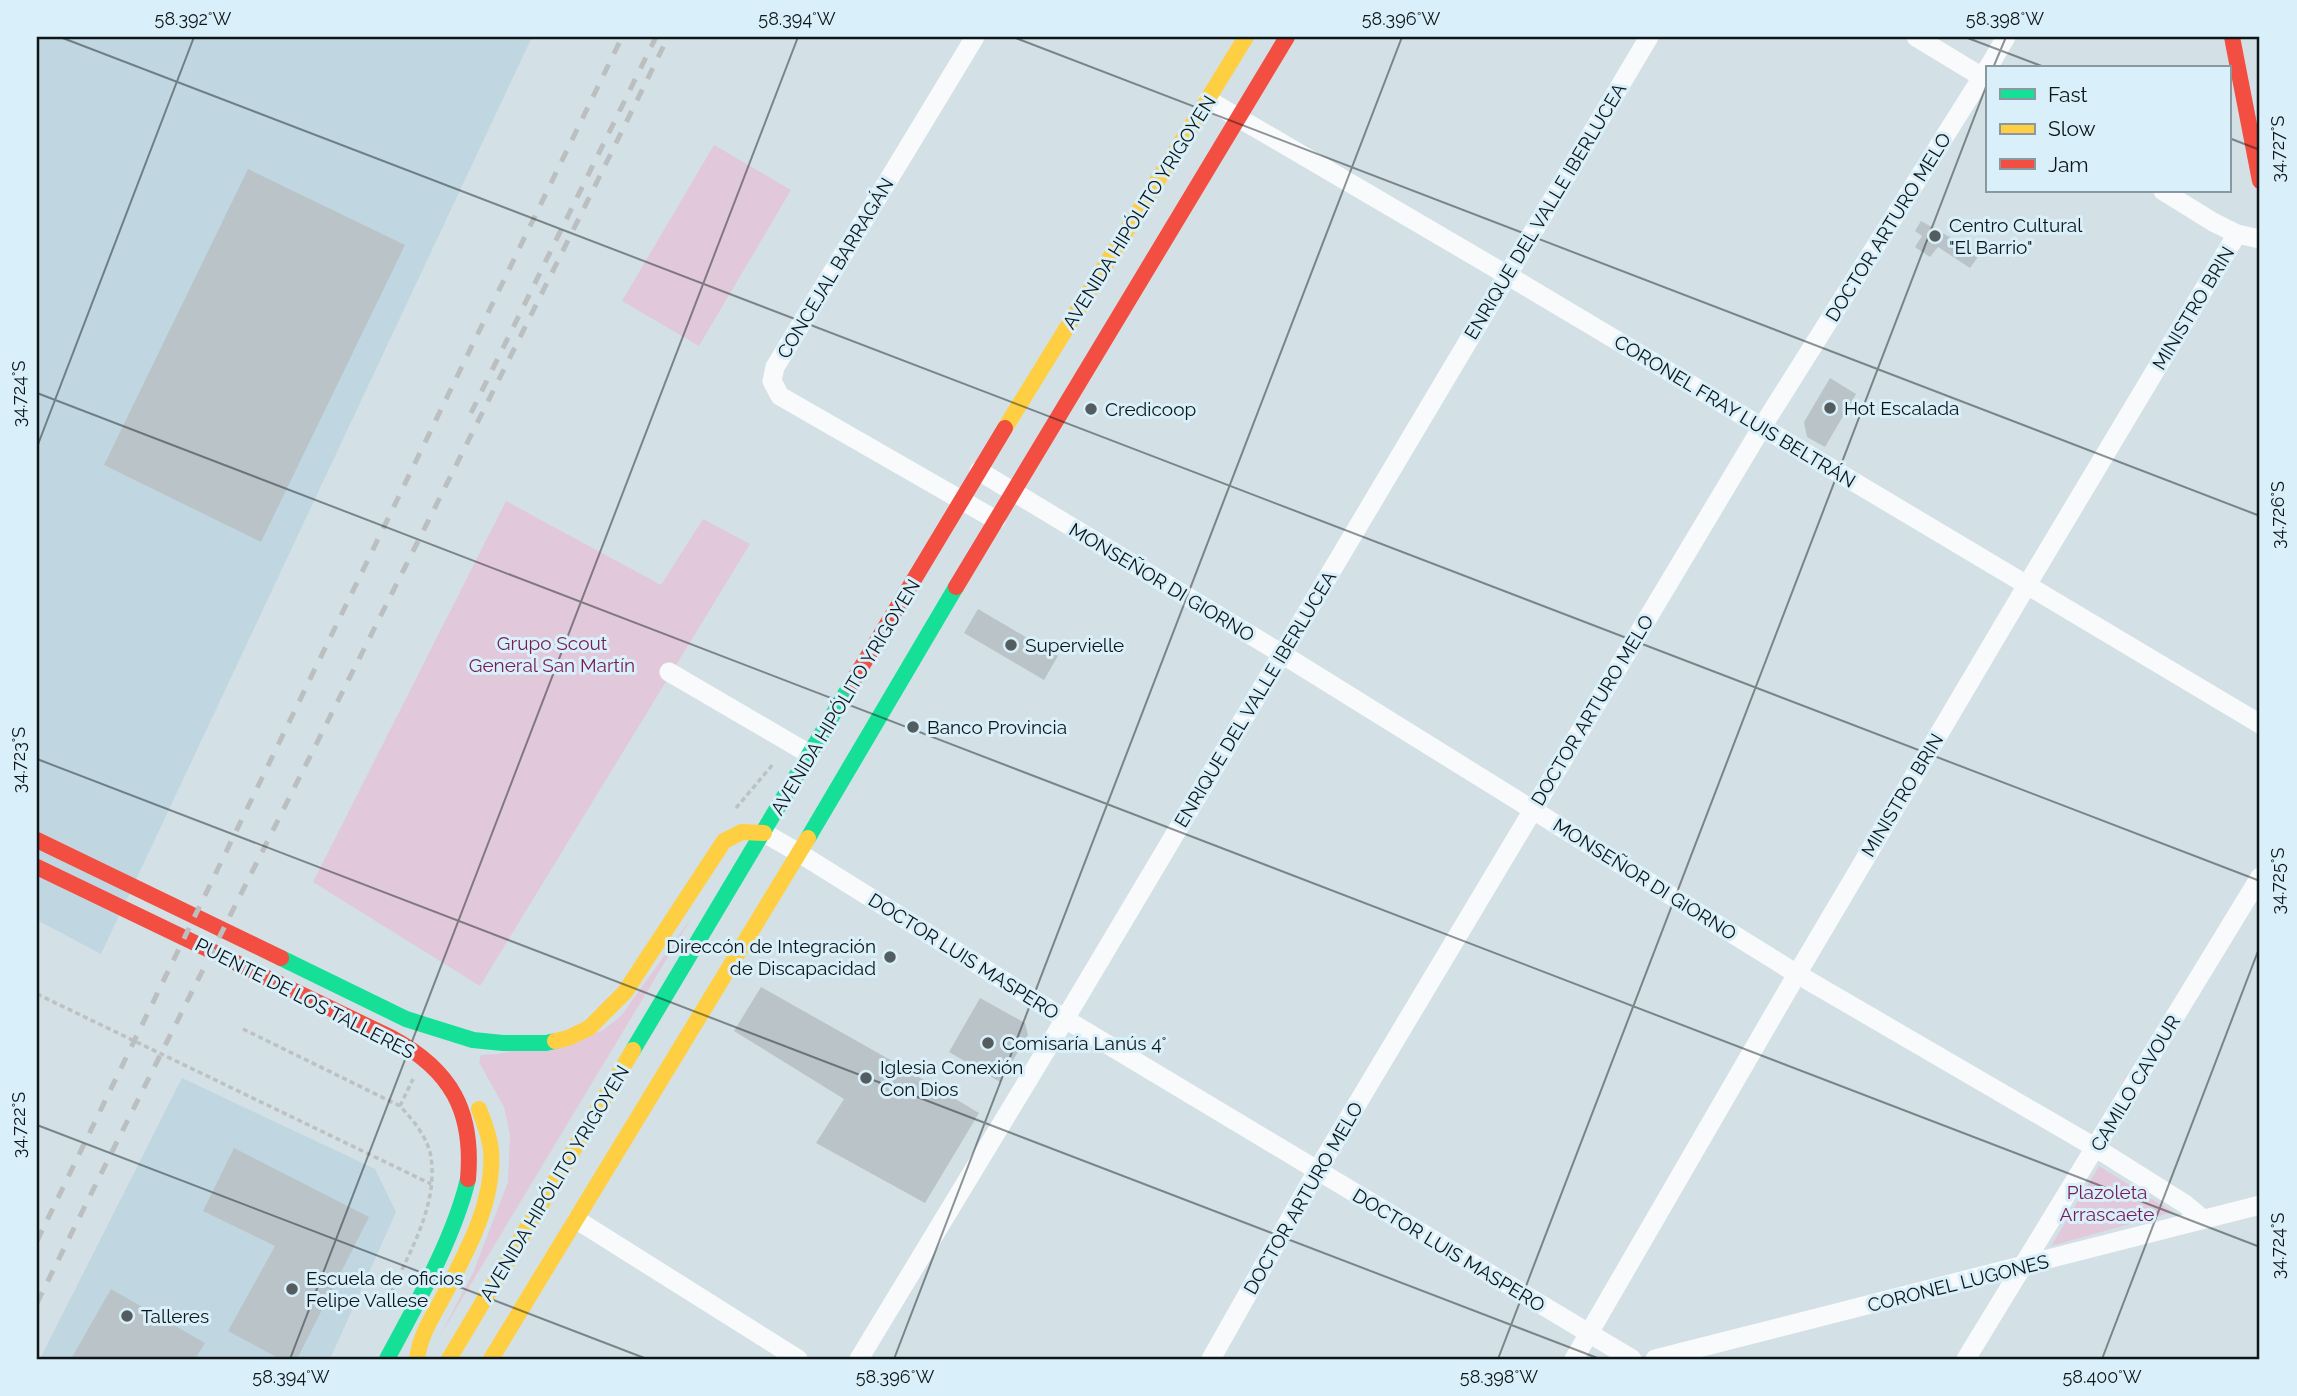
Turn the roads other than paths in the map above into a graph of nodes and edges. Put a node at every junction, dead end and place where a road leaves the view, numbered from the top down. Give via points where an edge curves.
1 (975, 37) edge
2 (1246, 37) edge
3 (1287, 37) edge
4 (1649, 37) edge
5 (1916, 37) edge
6 (2006, 37) edge
7 (2232, 37) edge
8 (1990, 66) edge
9 (1986, 73) edge
10 (1208, 100) junction
11 (1239, 117) junction
12 (2260, 181) edge
13 (2165, 192) edge
14 (2237, 234) junction
15 (2260, 239) edge
16 (1507, 275) junction
17 (1762, 427) junction
18 (979, 471) junction
19 (1013, 492) junction
20 (963, 500) junction
21 (996, 520) junction
22 (2026, 585) junction
23 (1282, 654) junction
24 (669, 672) dead end
25 (2260, 724) edge
26 (811, 755) junction
27 (1533, 809) junction
28 (764, 833) junction
29 (37, 840) edge
30 (799, 853) junction
31 (37, 867) edge
32 (2260, 877) edge
33 (1797, 974) junction
34 (406, 1019) junction
35 (1065, 1019) junction
36 (438, 1045) dead end
37 (472, 1091) dead end
38 (2096, 1148) junction
39 (1317, 1171) junction
40 (2260, 1205) edge
41 (2203, 1219) junction
42 (577, 1220) junction
43 (2024, 1266) junction
44 (1589, 1334) junction
45 (387, 1359) edge
46 (417, 1359) edge
47 (449, 1359) edge
48 (491, 1359) edge
49 (798, 1359) edge
50 (859, 1359) edge
51 (1211, 1359) edge
52 (1574, 1359) edge
53 (1632, 1359) edge
54 (1655, 1359) edge
55 (1966, 1359) edge

1 - 20 street, CONCEJAL BARRAGÁN via 775,367 772,382 780,396
2 - 10 main road, AVENIDA HIPÓLITO YRIGOYEN
3 - 11 main road, AVENIDA HIPÓLITO YRIGOYEN
4 - 16 street, ENRIQUE DEL VALLE IBERLUCEA
5 - 9 street
6 - 8 street, DOCTOR ARTURO MELO
7 - 12 main road
9 - 17 street, DOCTOR ARTURO MELO
10 - 11 street, CORONEL FRAY LUIS BELTRÁN
10 - 18 main road, AVENIDA HIPÓLITO YRIGOYEN
11 - 16 street, CORONEL FRAY LUIS BELTRÁN
11 - 19 main road, AVENIDA HIPÓLITO YRIGOYEN
13 - 14 street
14 - 15 street
14 - 22 street, MINISTRO BRIN
16 - 17 street, CORONEL FRAY LUIS BELTRÁN
16 - 23 street, ENRIQUE DEL VALLE IBERLUCEA
17 - 22 street, CORONEL FRAY LUIS BELTRÁN
17 - 27 street, DOCTOR ARTURO MELO
18 - 19 street, MONSEÑOR DI GIORNO
18 - 20 main road, AVENIDA HIPÓLITO YRIGOYEN
19 - 21 main road, AVENIDA HIPÓLITO YRIGOYEN
19 - 23 street, MONSEÑOR DI GIORNO
20 - 21 street, CONCEJAL BARRAGÁN
20 - 26 main road, AVENIDA HIPÓLITO YRIGOYEN
21 - 30 main road, AVENIDA HIPÓLITO YRIGOYEN
22 - 25 street, CORONEL FRAY LUIS BELTRÁN
22 - 33 street, MINISTRO BRIN
23 - 27 street, MONSEÑOR DI GIORNO
23 - 35 street, ENRIQUE DEL VALLE IBERLUCEA
24 - 26 street
26 - 28 main road, AVENIDA HIPÓLITO YRIGOYEN
27 - 33 street, MONSEÑOR DI GIORNO
27 - 39 street, DOCTOR ARTURO MELO
28 - 30 street, DOCTOR LUIS MASPERO
28 - 34 main road, PUENTE DE LOS TALLERES via 745,830 724,841 625,992 589,1028 546,1043 503,1043 473,1040
28 - 47 main road, AVENIDA HIPÓLITO YRIGOYEN
29 - 34 main road, PUENTE DE LOS TALLERES
30 - 35 street, DOCTOR LUIS MASPERO
30 - 42 main road, AVENIDA HIPÓLITO YRIGOYEN
31 - 45 main road, PUENTE DE LOS TALLERES via 392,1038 420,1054 437,1071 456,1098 469,1132 471,1166 464,1198
32 - 38 street, CAMILO CAVOUR
33 - 38 street, MONSEÑOR DI GIORNO
33 - 44 street, MINISTRO BRIN
34 - 36 main road, PUENTE DE LOS TALLERES
35 - 39 street, DOCTOR LUIS MASPERO
35 - 50 street, ENRIQUE DEL VALLE IBERLUCEA
37 - 46 main road via 491,1152 491,1177 471,1240 419,1341
38 - 41 street, MONSEÑOR DI GIORNO
38 - 43 street, CAMILO CAVOUR
39 - 44 street, DOCTOR LUIS MASPERO
39 - 51 street, DOCTOR ARTURO MELO
40 - 41 street, CORONEL LUGONES
41 - 43 street, CORONEL LUGONES
42 - 48 main road, AVENIDA HIPÓLITO YRIGOYEN
42 - 49 street
43 - 54 street, CORONEL LUGONES
43 - 55 street, CAMILO CAVOUR
44 - 52 street, MINISTRO BRIN
44 - 53 street, DOCTOR LUIS MASPERO

